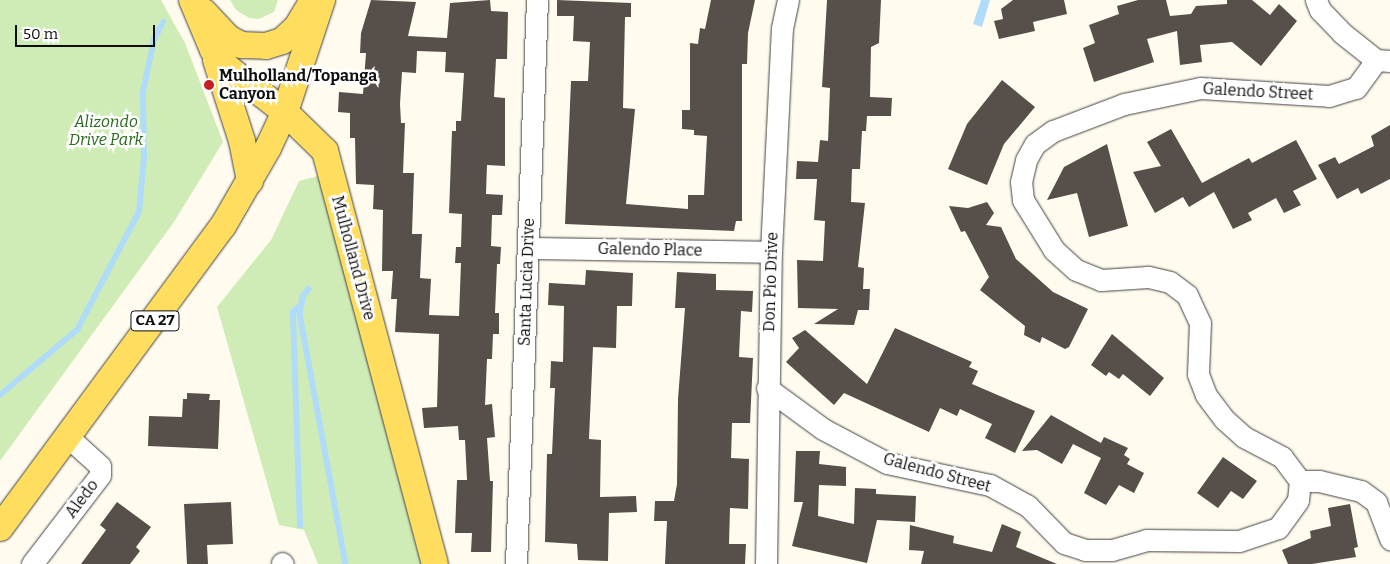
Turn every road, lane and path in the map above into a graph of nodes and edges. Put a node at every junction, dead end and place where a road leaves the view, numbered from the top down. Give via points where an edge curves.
1 (194, 0) edge
2 (313, 0) edge
3 (322, 0) edge
4 (537, 0) edge
5 (788, 0) edge
6 (1316, 0) edge
7 (213, 50) junction
8 (1383, 60) edge
9 (285, 112) junction
10 (250, 181) junction
11 (528, 248) junction
12 (771, 252) junction
13 (767, 388) junction
14 (68, 437) junction
15 (1300, 480) junction
16 (0, 528) edge
17 (1390, 539) edge
18 (771, 563) edge
19 (32, 564) edge
20 (435, 564) edge
21 (516, 564) edge

1 - 2 main road via 228,38 254,47 282,41 297,27
1 - 7 main road, Mulholland Drive
3 - 9 main road, CA 27
4 - 11 street, Santa Lucia Drive
5 - 12 street, Don Pio Drive via 782,28
6 - 8 street via 1320,10 1342,33
7 - 9 main road, Mulholland Drive via 238,78
7 - 10 main road via 242,141
8 - 15 street, Galendo Street via 1356,88 1329,96 1200,88 1124,104 1053,131 1035,144 1026,160 1021,182 1023,200 1054,250 1076,270 1101,280 1148,277 1170,282 1187,296 1200,323 1198,374 1206,395 1224,419 1244,437 1282,457
9 - 10 main road, CA 27
9 - 20 main road, Mulholland Drive via 325,151
10 - 14 main road, CA 27 via 198,264
11 - 12 street, Galendo Place
11 - 21 street, Santa Lucia Drive
12 - 13 street, Don Pio Drive
13 - 15 street, Galendo Street via 823,429 887,463 990,485 1028,506 1064,543 1085,550 1112,550 1146,540 1239,541 1263,534 1278,528 1288,518 1298,500
13 - 18 street, Don Pio Drive
14 - 16 main road, CA 27
14 - 19 street, Aledo via 100,466 100,474
15 - 17 street via 1361,490 1376,502

